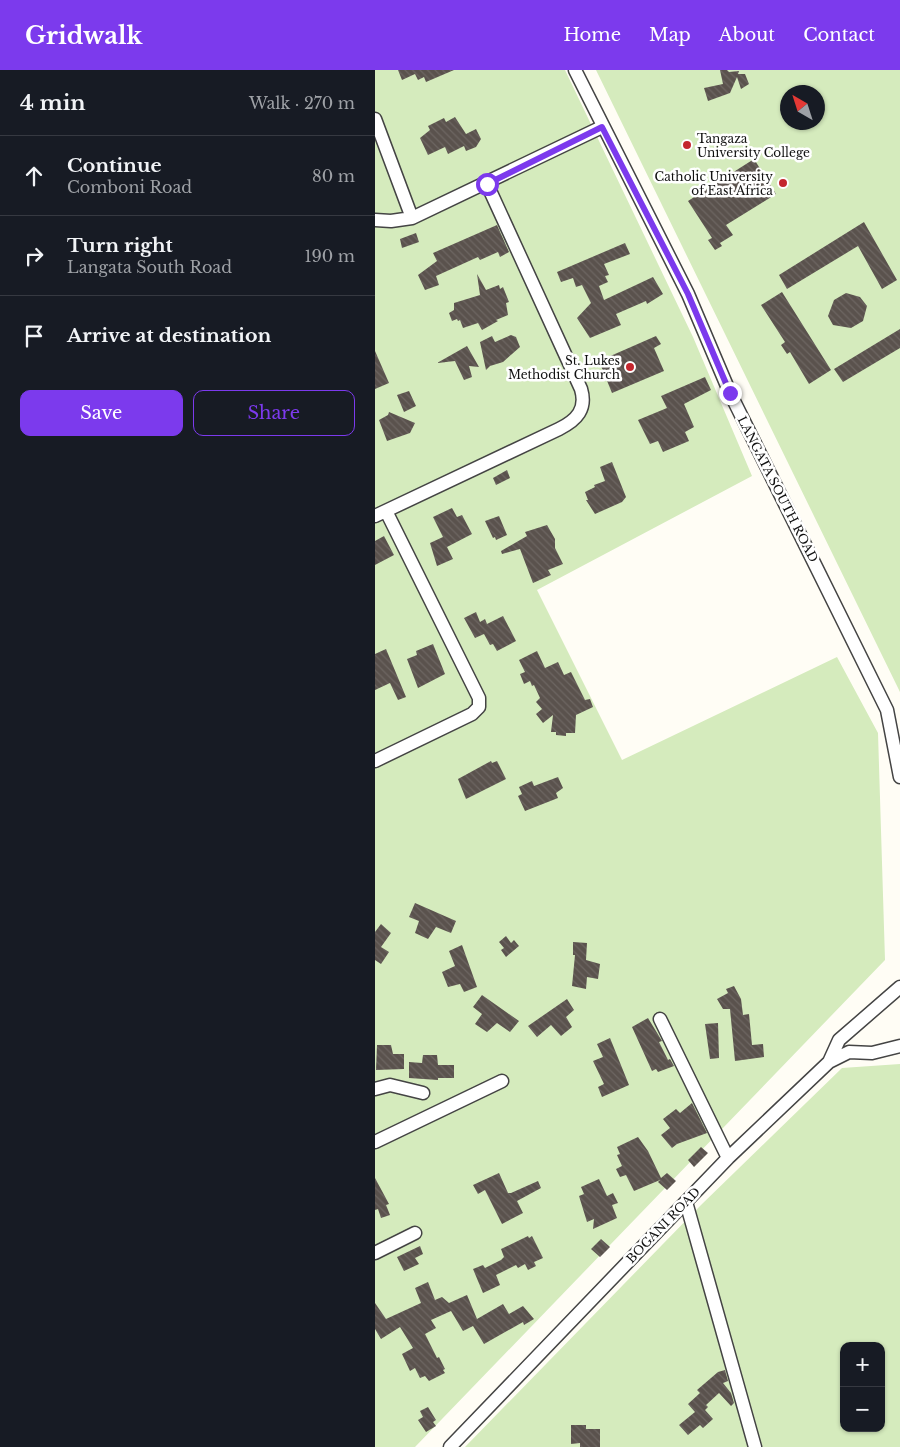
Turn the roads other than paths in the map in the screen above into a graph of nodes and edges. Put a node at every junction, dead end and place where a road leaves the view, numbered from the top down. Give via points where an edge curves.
1 (575, 70) edge
2 (375, 119) edge
3 (602, 127) junction
4 (487, 184) junction
5 (412, 218) junction
6 (375, 220) edge
7 (380, 513) edge
8 (375, 761) edge
9 (900, 777) edge
10 (900, 987) edge
11 (660, 1019) dead end
12 (900, 1046) edge
13 (829, 1062) junction
14 (502, 1081) dead end
15 (375, 1089) edge
16 (423, 1093) dead end
17 (375, 1142) edge
18 (728, 1158) junction
19 (686, 1202) junction
20 (415, 1233) dead end
21 (375, 1253) edge
22 (450, 1447) edge
23 (755, 1447) edge

1 - 3 street, LANGATA SOUTH ROAD
2 - 5 street
3 - 4 street
3 - 9 street, LANGATA SOUTH ROAD via 688,294 730,393 887,710
4 - 5 street
4 - 7 street via 581,389 583,406 576,418 565,426
5 - 6 street
7 - 8 street via 479,698 479,707 472,714
10 - 13 street via 839,1040
11 - 18 street
12 - 13 street, BOGANI ROAD via 872,1053 849,1052
13 - 18 street, BOGANI ROAD
14 - 17 street
15 - 16 street via 390,1085
18 - 19 street, BOGANI ROAD
19 - 22 street, BOGANI ROAD
19 - 23 street
20 - 21 street

